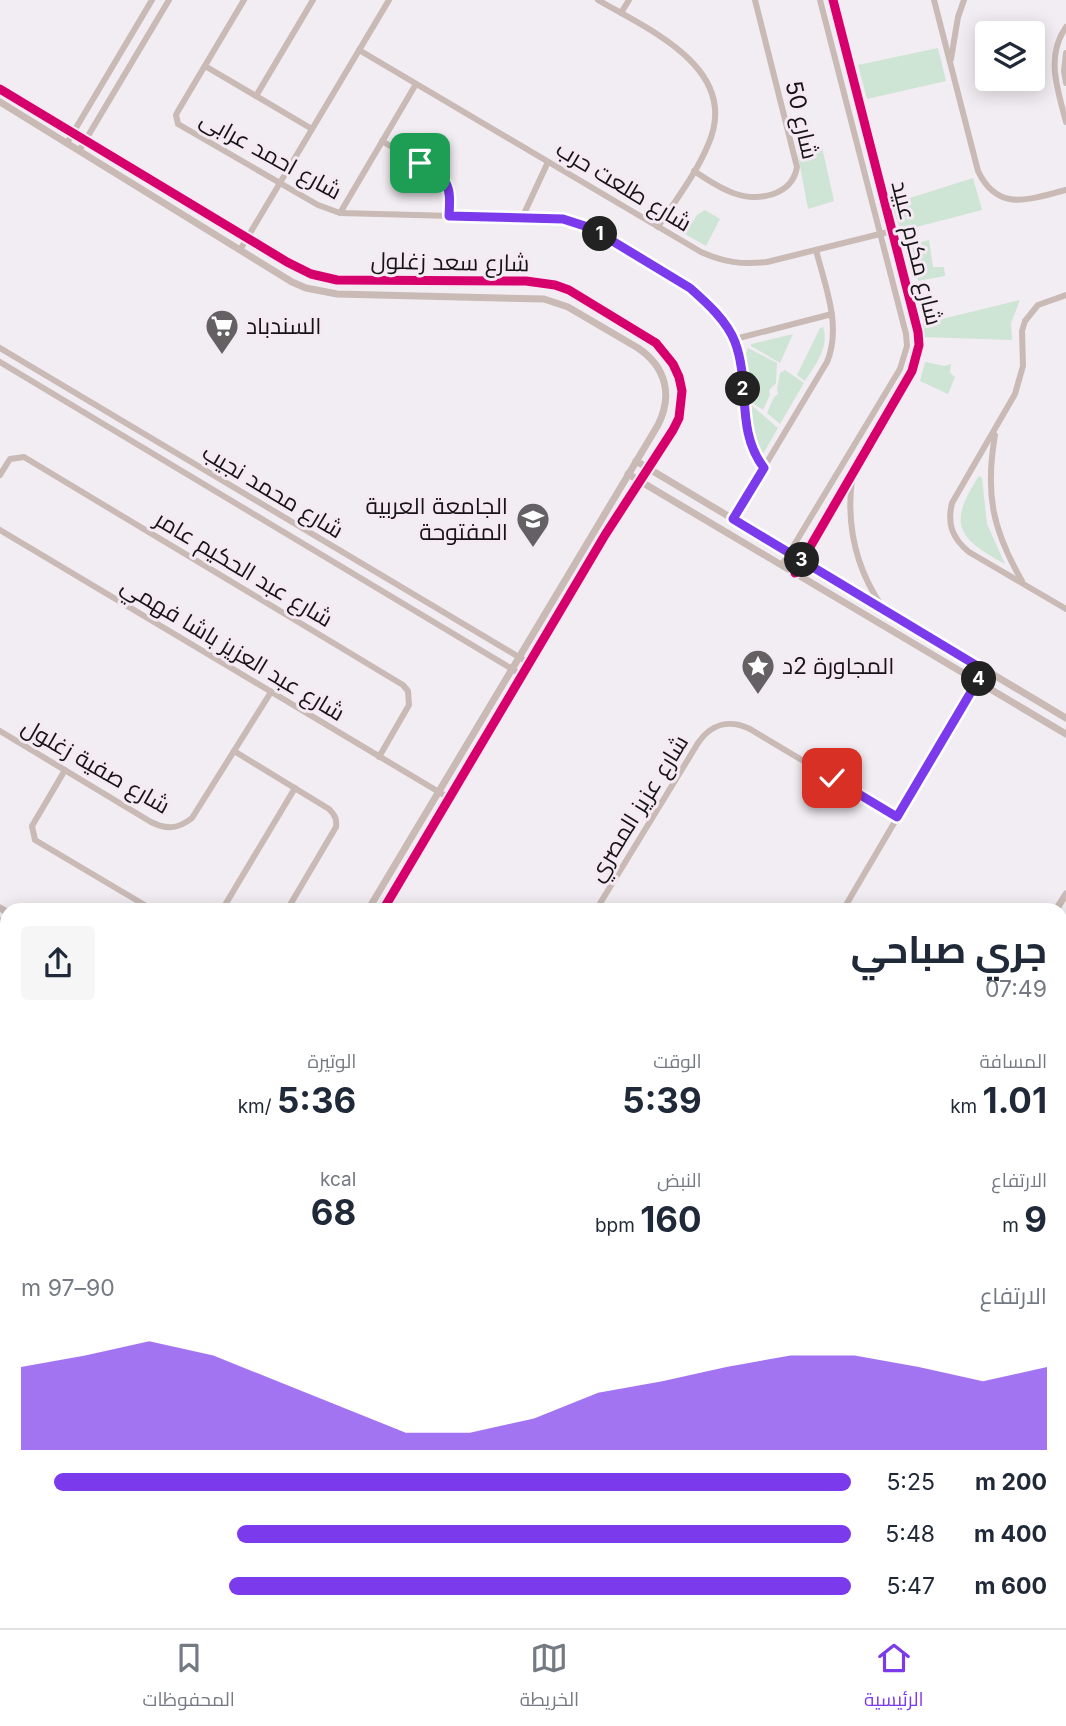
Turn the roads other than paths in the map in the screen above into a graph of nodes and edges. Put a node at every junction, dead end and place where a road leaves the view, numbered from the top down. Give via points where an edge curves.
1 (152, 0) edge
2 (169, 0) edge
3 (244, 0) edge
4 (313, 0) edge
5 (389, 0) edge
6 (598, 0) edge
7 (629, 0) edge
8 (755, 0) edge
9 (820, 0) edge
10 (833, 0) edge
11 (934, 0) edge
12 (964, 0) edge
13 (621, 13) junction
14 (1066, 27) edge
15 (359, 50) junction
16 (1066, 53) edge
17 (951, 64) junction
18 (205, 66) junction
19 (1066, 83) edge
20 (416, 84) junction
21 (0, 89) edge
22 (256, 96) junction
23 (0, 103) edge
24 (1066, 122) edge
25 (312, 129) junction
26 (73, 133) junction
27 (85, 140) junction
28 (382, 141) junction
29 (67, 143) junction
30 (79, 150) junction
31 (548, 162) junction
32 (694, 171) junction
33 (280, 183) junction
34 (1066, 190) edge
35 (340, 213) junction
36 (449, 216) junction
37 (522, 218) junction
38 (659, 227) junction
39 (892, 231) junction
40 (880, 234) junction
41 (247, 238) junction
42 (240, 250) junction
43 (816, 250) junction
44 (469, 281) junction
45 (501, 281) junction
46 (1066, 295) edge
47 (470, 296) junction
48 (498, 297) junction
49 (832, 314) junction
50 (734, 340) junction
51 (0, 348) edge
52 (0, 362) edge
53 (996, 430) junction
54 (636, 461) junction
55 (648, 468) junction
56 (764, 468) junction
57 (628, 474) junction
58 (0, 475) edge
59 (852, 476) junction
60 (662, 477) junction
61 (640, 480) junction
62 (654, 489) junction
63 (733, 519) junction
64 (0, 530) edge
65 (789, 553) junction
66 (802, 560) junction
67 (358, 562) junction
68 (782, 565) junction
69 (352, 573) junction
70 (794, 573) junction
71 (1023, 583) junction
72 (1066, 609) edge
73 (884, 610) junction
74 (518, 656) junction
75 (529, 663) junction
76 (511, 668) junction
77 (984, 670) junction
78 (522, 674) junction
79 (977, 681) junction
80 (271, 692) junction
81 (1063, 716) edge
82 (0, 731) edge
83 (1066, 734) edge
84 (234, 751) junction
85 (379, 757) junction
86 (65, 770) junction
87 (295, 788) junction
88 (438, 792) junction
89 (449, 798) junction
90 (897, 817) junction
91 (141, 903) edge
92 (226, 903) edge
93 (291, 903) edge
94 (372, 903) edge
95 (387, 903) edge
96 (600, 903) edge
97 (847, 903) edge

1 - 26 street
2 - 27 street
3 - 18 street, شارع احمد عرابى
4 - 22 street
5 - 15 street
6 - 13 street
7 - 13 street
8 - 32 street, شارع 50 via 796,176 784,191 747,197
9 - 40 street, شارع مكرم عبيد
10 - 39 street, شارع مكرم عبيد
11 - 17 street
12 - 17 street
13 - 32 street via 686,54 709,85 714,123 710,142
14 - 24 street via 1054,64
15 - 20 street, شارع طلعت حرب
15 - 25 street
16 - 19 street
17 - 34 street via 978,171 988,188 1013,201
18 - 22 street
18 - 33 street, شارع احمد عرابى via 176,115 178,124
20 - 28 street
20 - 31 street, شارع طلعت حرب
21 - 26 street, شارع سعد زغلول
22 - 25 street
23 - 29 street, شارع سعد زغلول
25 - 33 street
26 - 27 street, شارع سعد زغلول
26 - 29 street
27 - 30 street
27 - 41 street, شارع سعد زغلول
28 - 35 street
28 - 36 street via 444,178 450,188
29 - 30 street, شارع سعد زغلول
30 - 42 street, شارع سعد زغلول
31 - 37 street
31 - 38 street, شارع طلعت حرب
32 - 38 street
33 - 35 street, شارع احمد عرابى
33 - 41 street
35 - 36 street, شارع احمد عرابى
36 - 37 street, شارع احمد عرابى
37 - 50 street, شارع احمد عرابى via 563,219 591,228 690,288
38 - 43 street, شارع طلعت حرب via 701,252 733,263 758,263
39 - 40 street, شارع طلعت حرب
39 - 59 street, شارع مكرم عبيد via 918,332 917,358
40 - 43 street, شارع طلعت حرب
40 - 65 street, شارع مكرم عبيد via 906,334 905,358
41 - 42 street
41 - 44 street, شارع سعد زغلول via 299,269 324,278
42 - 47 street, شارع سعد زغلول via 292,282 321,292
43 - 49 street
44 - 45 street, شارع سعد زغلول
44 - 47 street
45 - 48 street
45 - 55 street, شارع سعد زغلول via 541,282 569,290 645,335 666,353 679,377 682,404 674,430
46 - 53 street via 1038,304 1025,321 1020,380
47 - 48 street, شارع سعد زغلول
48 - 54 street, شارع سعد زغلول via 556,302 638,348 657,365 667,388 664,414
49 - 50 street
49 - 56 street via 834,339 827,362
50 - 56 street, شارع احمد عرابى via 741,363 748,442
51 - 67 street, شارع محمد نجيب
52 - 69 street, شارع محمد نجيب
53 - 71 street via 990,498 1001,543
53 - 71 street via 952,503 951,531 969,552
54 - 55 street
54 - 57 street, شارع سعد زغلول
55 - 60 street
55 - 61 street, شارع سعد زغلول
56 - 63 street
57 - 61 street
57 - 74 street, شارع سعد زغلول
58 - 85 street, شارع عبد الحكيم عامر via 10,459 24,457 403,685 409,705
59 - 66 street, شارع مكرم عبيد
59 - 73 street via 849,511 854,546
60 - 62 street
60 - 63 street
61 - 62 street
61 - 75 street, شارع سعد زغلول
62 - 68 street
63 - 65 street
64 - 80 street, شارع عبد العزيز باشا فهمي
65 - 66 street
65 - 68 street, شارع مكرم عبيد
66 - 70 street, شارع مكرم عبيد
66 - 73 street
67 - 69 street
67 - 74 street, شارع محمد نجيب
68 - 70 street
69 - 76 street, شارع محمد نجيب
70 - 79 street
71 - 72 street
73 - 77 street
74 - 75 street, شارع محمد نجيب
74 - 76 street, شارع سعد زغلول
75 - 78 street, شارع سعد زغلول
76 - 78 street, شارع محمد نجيب
76 - 88 street, شارع سعد زغلول
77 - 79 street
77 - 81 street
78 - 89 street, شارع سعد زغلول
79 - 83 street
79 - 90 street
80 - 84 street, شارع صفية زغلول
80 - 85 street, شارع عبد العزيز باشا فهمي
82 - 86 street, شارع صفية زغلول
84 - 86 street, شارع صفية زغلول via 191,818 172,828 160,827
84 - 87 street
85 - 88 street, شارع عبد العزيز باشا فهمي
86 - 91 street via 32,826 35,840
87 - 92 street
87 - 93 street via 329,809 337,821
88 - 89 street, شارع عبد العزيز باشا فهمي
88 - 94 street, شارع سعد زغلول
89 - 95 street, شارع سعد زغلول
90 - 96 street, شارع عزيز المصري via 750,729 721,724 704,734
90 - 97 street

